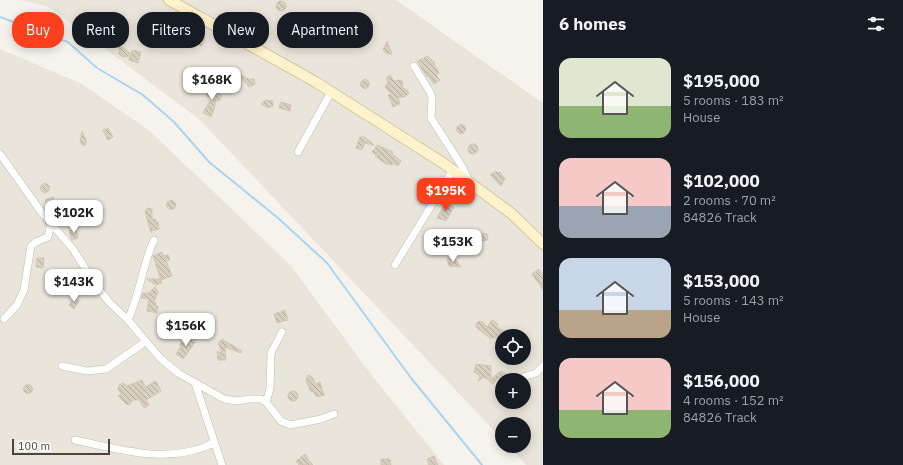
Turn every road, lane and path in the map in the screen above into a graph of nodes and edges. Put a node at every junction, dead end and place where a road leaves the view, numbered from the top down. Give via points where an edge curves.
1 (169, 0) edge
2 (414, 66) dead end
3 (331, 92) junction
4 (298, 152) dead end
5 (0, 154) edge
6 (453, 170) junction
7 (469, 181) junction
8 (51, 223) junction
9 (154, 240) dead end
10 (543, 244) edge
11 (395, 265) dead end
12 (4, 319) dead end
13 (128, 320) junction
14 (282, 332) dead end
15 (145, 342) junction
16 (62, 366) dead end
17 (543, 366) edge
18 (531, 374) edge
19 (194, 383) junction
20 (266, 402) junction
21 (334, 414) dead end
22 (75, 440) dead end
23 (214, 443) junction
24 (222, 465) edge

1 - 3 street
2 - 7 street via 432,98 431,118
3 - 4 street
3 - 6 street
5 - 8 street
6 - 7 street
6 - 11 street
7 - 10 street via 512,214
8 - 12 street via 48,237 31,246 24,290 18,305
8 - 13 street via 109,302
9 - 13 street via 144,266 136,303
13 - 15 street
14 - 20 street via 271,352 270,389
15 - 16 street via 106,369 87,371
15 - 19 street via 178,373
17 - 18 street
19 - 20 street via 224,399 237,401 257,398
19 - 23 street
20 - 21 street via 281,421 290,425
22 - 23 street via 155,455 190,452
23 - 24 street

